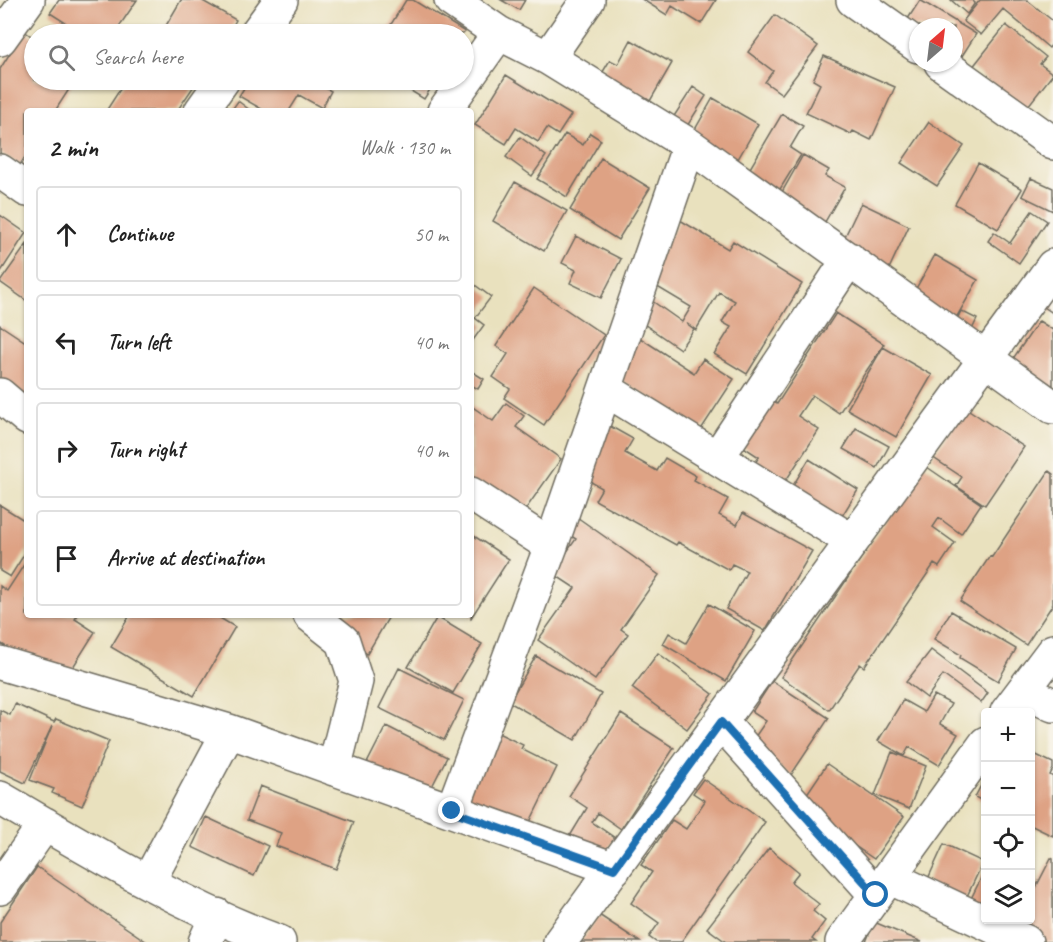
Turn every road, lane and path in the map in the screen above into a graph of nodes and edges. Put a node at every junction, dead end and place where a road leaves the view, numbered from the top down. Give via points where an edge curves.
1 (28, 0) edge
2 (281, 0) edge
3 (451, 0) edge
4 (588, 0) edge
5 (853, 0) edge
6 (263, 24) edge
7 (499, 33) junction
8 (0, 39) edge
9 (909, 40) edge
10 (548, 57) junction
11 (474, 68) edge
12 (954, 72) edge
13 (216, 90) edge
14 (459, 90) edge
15 (203, 108) edge
16 (446, 108) edge
17 (1053, 143) edge
18 (689, 145) junction
19 (0, 171) edge
20 (24, 188) edge
21 (849, 259) junction
22 (1053, 266) edge
23 (986, 358) junction
24 (605, 389) junction
25 (1053, 407) edge
26 (717, 458) junction
27 (474, 496) edge
28 (852, 541) junction
29 (551, 546) junction
30 (314, 618) edge
31 (1053, 651) edge
32 (0, 663) edge
33 (1015, 702) edge
34 (1053, 705) edge
35 (721, 722) junction
36 (229, 731) junction
37 (981, 750) edge
38 (334, 768) junction
39 (0, 798) edge
40 (452, 811) junction
41 (45, 824) junction
42 (614, 869) junction
43 (148, 882) junction
44 (882, 886) junction
45 (0, 888) edge
46 (211, 929) edge
47 (279, 942) edge
48 (560, 942) edge
49 (842, 942) edge
50 (1026, 942) edge

1 - 8 street
2 - 6 street
3 - 7 street
4 - 10 street
5 - 9 street
7 - 10 street
7 - 11 street
10 - 18 street
12 - 17 street
13 - 15 street
14 - 16 street
18 - 21 street
18 - 24 street
19 - 20 street
21 - 23 street
21 - 26 street
22 - 23 street
23 - 25 street
23 - 28 street
24 - 26 street
24 - 29 street
26 - 28 street
27 - 29 street
28 - 35 street
29 - 40 street
30 - 38 street via 343,641 356,681
31 - 33 street
32 - 36 street
33 - 34 street
35 - 42 street
35 - 44 street
36 - 38 street
36 - 43 street
37 - 44 street
38 - 40 street
39 - 41 street
40 - 42 street
41 - 43 street
41 - 45 street
42 - 48 street
43 - 46 street
44 - 49 street
44 - 50 street
46 - 47 street via 250,931

